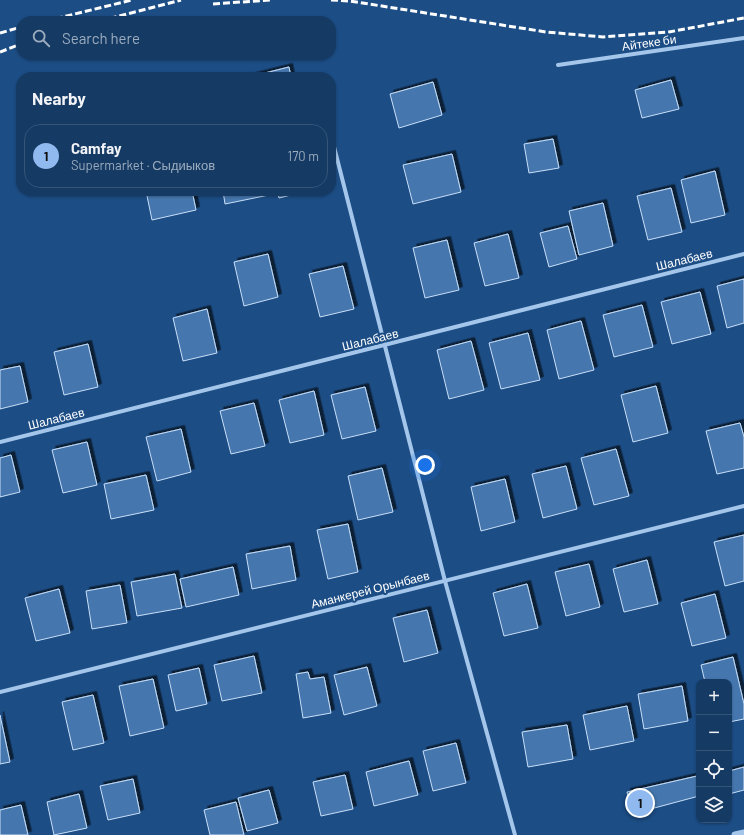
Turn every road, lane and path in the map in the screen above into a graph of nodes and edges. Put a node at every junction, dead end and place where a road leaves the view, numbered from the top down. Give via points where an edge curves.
1 (744, 38) edge
2 (558, 65) dead end
3 (336, 155) edge
4 (744, 254) edge
5 (384, 346) junction
6 (0, 442) edge
7 (744, 506) edge
8 (445, 581) junction
9 (0, 692) edge
10 (744, 833) edge
11 (515, 835) edge
12 (735, 835) edge

1 - 2 street, Айтеке би
3 - 5 street
4 - 5 street, Шалабаев
5 - 6 street, Шалабаев
5 - 8 street
7 - 8 street, Аманкерей Орынбаев
8 - 9 street, Аманкерей Орынбаев
8 - 11 street
10 - 12 street

